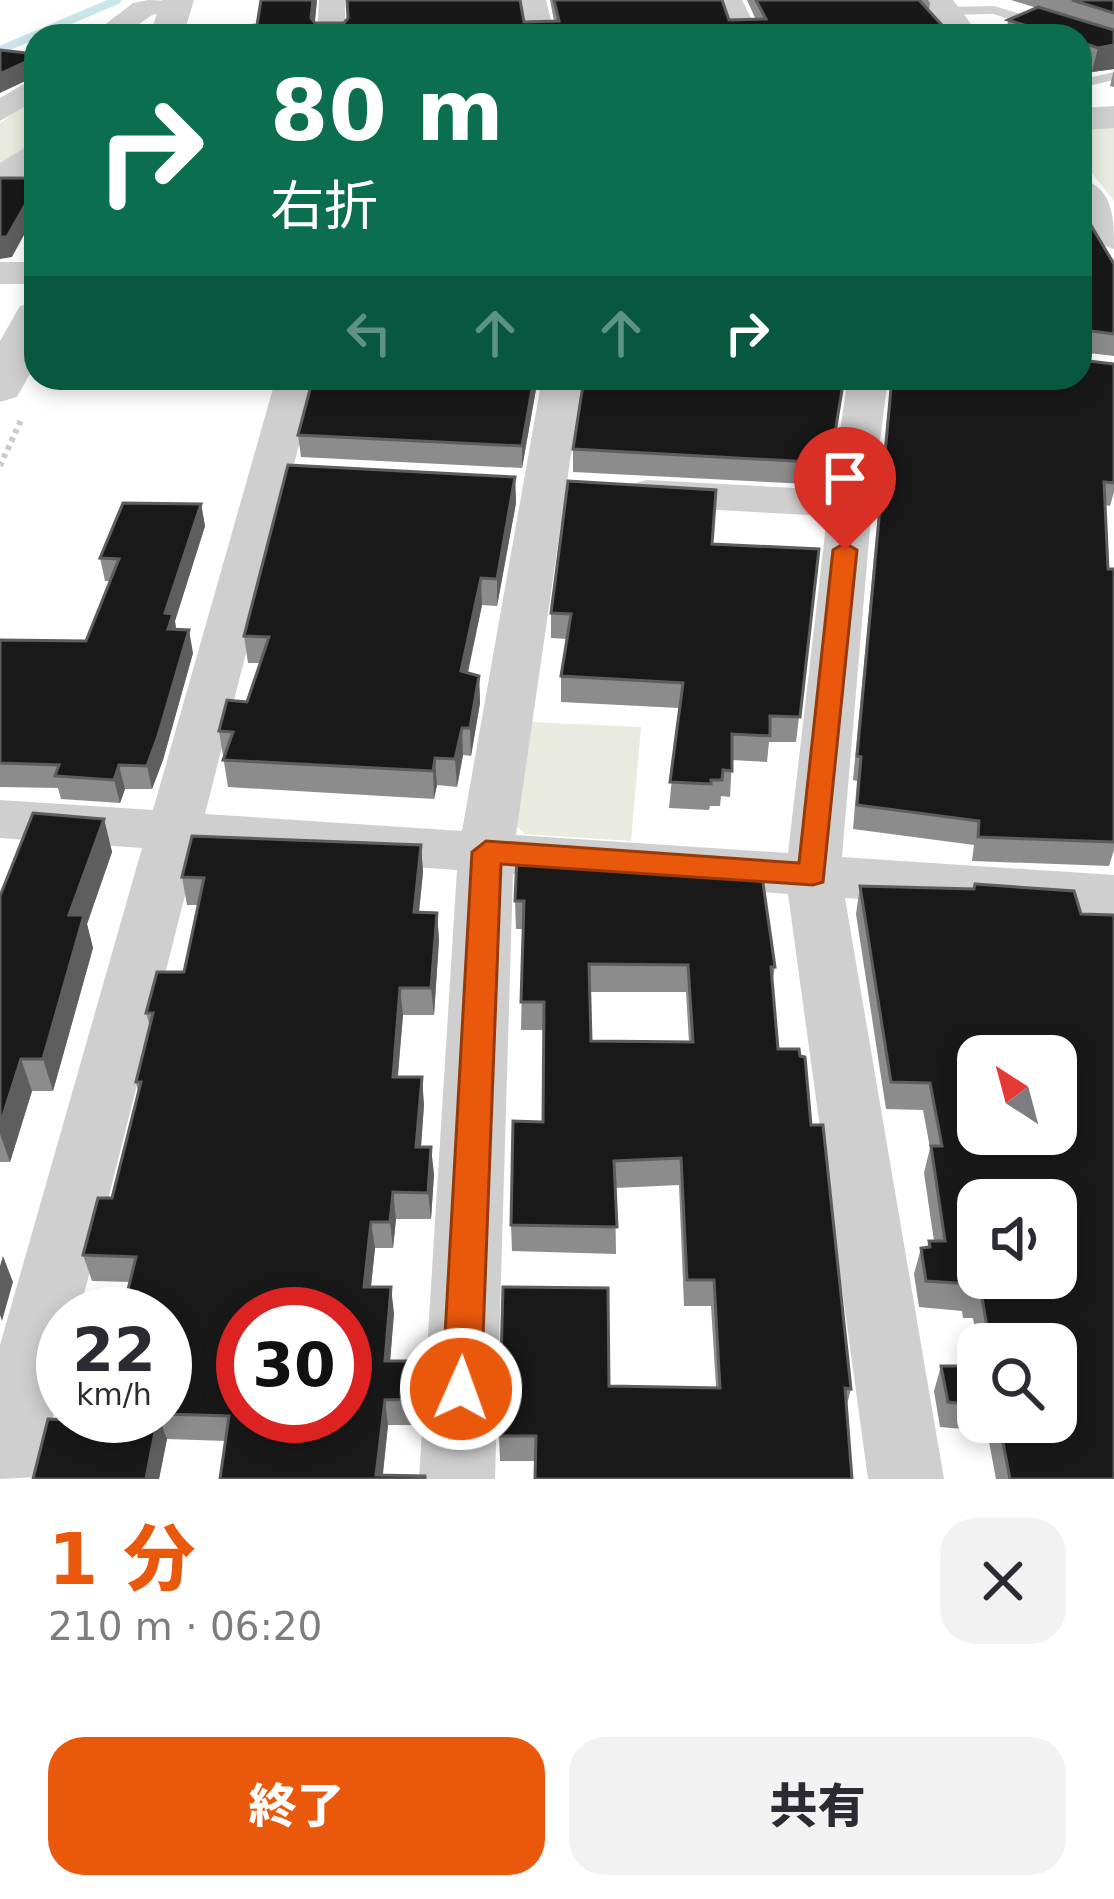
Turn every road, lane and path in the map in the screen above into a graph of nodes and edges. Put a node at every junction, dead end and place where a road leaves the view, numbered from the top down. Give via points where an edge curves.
1 (178, 1) edge
2 (948, 16) edge
3 (121, 24) edge
4 (1041, 24) edge
5 (24, 160) edge
6 (0, 179) edge
7 (1092, 206) edge
8 (1114, 236) edge
9 (24, 340) edge
10 (0, 387) edge
11 (296, 390) edge
12 (562, 390) edge
13 (866, 390) edge
14 (563, 489) junction
15 (850, 504) junction
16 (0, 819) edge
17 (173, 831) junction
18 (486, 852) junction
19 (813, 874) junction
20 (1114, 896) edge
21 (0, 1477) edge
22 (457, 1479) edge
23 (907, 1479) edge

1 - 3 street
2 - 4 lane via 994,10
5 - 6 street
7 - 8 street
9 - 10 street
11 - 17 street via 295,473
12 - 14 street
13 - 15 street
14 - 15 street
14 - 18 street
15 - 19 street
16 - 17 street
17 - 18 street
17 - 21 street
18 - 19 street
18 - 22 street
19 - 20 street
19 - 23 street

